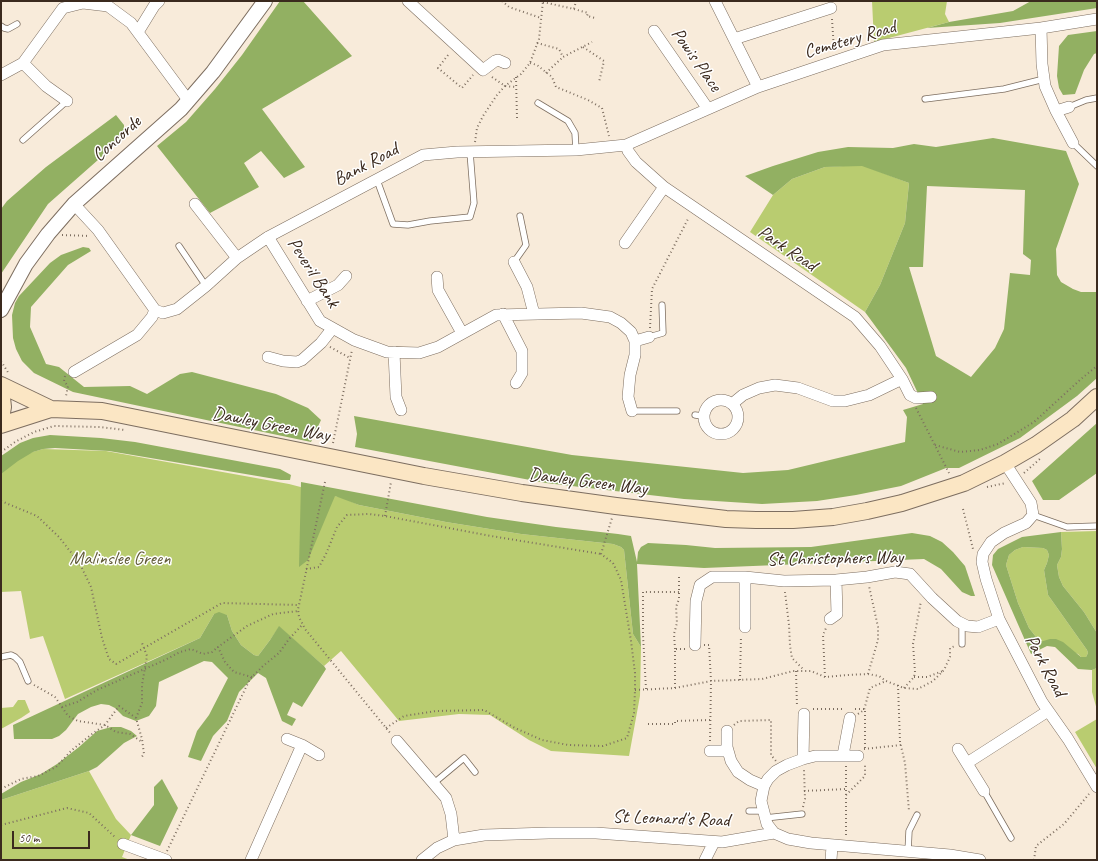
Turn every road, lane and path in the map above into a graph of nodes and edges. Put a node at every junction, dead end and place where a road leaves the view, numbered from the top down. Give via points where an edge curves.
1 (159, 1) edge
2 (265, 1) edge
3 (408, 1) edge
4 (502, 1) edge
5 (543, 1) edge
6 (576, 1) edge
7 (715, 1) edge
8 (75, 3) edge
9 (831, 8) joint
10 (574, 9) junction
11 (541, 18) junction
12 (595, 18) dead end
13 (1097, 19) edge
14 (17, 24) dead end
15 (1, 26) edge
16 (1041, 28) junction
17 (654, 31) dead end
18 (138, 32) junction
19 (734, 39) junction
20 (592, 42) dead end
21 (537, 43) junction
22 (583, 47) junction
23 (448, 55) dead end
24 (563, 57) junction
25 (23, 62) junction
26 (834, 62) junction
27 (505, 63) dead end
28 (530, 64) junction
29 (478, 72) junction
30 (546, 73) junction
31 (1, 75) edge
32 (516, 77) junction
33 (1044, 79) junction
34 (599, 82) dead end
35 (504, 86) junction
36 (516, 87) junction
37 (758, 87) junction
38 (925, 98) dead end
39 (1097, 98) edge
40 (188, 100) junction
41 (67, 101) joint
42 (538, 103) dead end
43 (1069, 107) joint
44 (708, 109) junction
45 (1056, 111) junction
46 (517, 118) dead end
47 (23, 140) dead end
48 (1073, 143) joint
49 (626, 145) junction
50 (610, 147) junction
51 (576, 150) junction
52 (473, 152) junction
53 (1097, 166) edge
54 (377, 180) junction
55 (664, 186) junction
56 (74, 204) junction
57 (195, 204) dead end
58 (694, 208) junction
59 (520, 216) dead end
60 (57, 234) dead end
61 (94, 236) dead end
62 (268, 237) junction
63 (625, 243) dead end
64 (178, 246) dead end
65 (237, 258) junction
66 (514, 262) joint
67 (346, 276) dead end
68 (437, 277) dead end
69 (206, 286) junction
70 (307, 301) junction
71 (662, 305) dead end
72 (1, 310) edge
73 (155, 310) junction
74 (504, 314) junction
75 (534, 314) junction
76 (332, 329) junction
77 (462, 334) junction
78 (649, 337) junction
79 (354, 340) junction
80 (635, 341) junction
81 (321, 343) junction
82 (394, 352) junction
83 (268, 357) dead end
84 (350, 358) junction
85 (1097, 366) edge
86 (74, 372) joint
87 (902, 379) junction
88 (516, 383) dead end
89 (1, 385) edge
90 (1, 389) edge
91 (912, 397) junction
92 (1097, 397) edge
93 (931, 398) dead end
94 (65, 399) dead end
95 (732, 404) junction
96 (51, 409) junction
97 (401, 410) dead end
98 (632, 411) joint
99 (677, 411) dead end
100 (1, 418) edge
101 (1, 425) edge
102 (332, 443) dead end
103 (935, 445) junction
104 (1005, 463) junction
105 (948, 473) dead end
106 (392, 480) dead end
107 (325, 482) dead end
108 (1, 501) edge
109 (963, 509) dead end
110 (1033, 515) junction
111 (385, 516) junction
112 (613, 517) dead end
113 (1097, 526) edge
114 (601, 554) junction
115 (983, 554) junction
116 (306, 569) junction
117 (679, 577) dead end
118 (745, 577) junction
119 (867, 578) junction
120 (836, 580) junction
121 (784, 581) junction
122 (926, 591) junction
123 (679, 592) junction
124 (299, 605) junction
125 (298, 612) junction
126 (830, 619) joint
127 (999, 619) junction
128 (303, 624) junction
129 (962, 624) junction
130 (745, 627) joint
131 (142, 643) dead end
132 (962, 644) joint
133 (695, 645) junction
134 (218, 647) junction
135 (144, 649) junction
136 (675, 649) junction
137 (1, 657) edge
138 (144, 669) junction
139 (944, 670) junction
140 (796, 671) junction
141 (805, 671) junction
142 (868, 674) junction
143 (825, 676) dead end
144 (252, 677) junction
145 (914, 677) junction
146 (740, 680) junction
147 (28, 681) joint
148 (711, 681) junction
149 (886, 681) junction
150 (898, 685) junction
151 (675, 688) junction
152 (904, 688) junction
153 (646, 689) junction
154 (635, 690) junction
155 (62, 707) junction
156 (865, 708) junction
157 (1048, 711) junction
158 (804, 714) junction
159 (136, 718) junction
160 (850, 718) joint
161 (710, 720) junction
162 (648, 724) dead end
163 (105, 725) junction
164 (386, 728) junction
165 (727, 731) joint
166 (287, 739) dead end
167 (397, 741) joint
168 (142, 742) junction
169 (302, 745) junction
170 (901, 745) junction
171 (958, 749) dead end
172 (710, 751) joint
173 (728, 751) junction
174 (320, 755) dead end
175 (844, 755) junction
176 (863, 756) junction
177 (141, 758) dead end
178 (803, 758) junction
179 (967, 762) junction
180 (781, 768) junction
181 (475, 772) dead end
182 (434, 783) junction
183 (764, 786) junction
184 (1097, 786) edge
185 (1, 789) edge
186 (846, 789) junction
187 (804, 790) junction
188 (984, 792) joint
189 (846, 795) junction
190 (749, 811) dead end
191 (764, 814) junction
192 (802, 814) joint
193 (917, 815) dead end
194 (1, 825) edge
195 (911, 826) junction
196 (774, 833) junction
197 (1011, 838) dead end
198 (454, 840) junction
199 (714, 842) junction
200 (123, 844) joint
201 (832, 846) junction
202 (846, 846) junction
203 (908, 852) junction
204 (164, 860) edge
205 (251, 860) edge
206 (422, 860) edge
207 (705, 860) edge
208 (831, 860) edge
209 (980, 860) edge
210 (1034, 860) edge

1 - 18 street
2 - 40 street, Concorde via 213,72
3 - 29 street
4 - 11 path via 508,7
5 - 10 path
5 - 11 path
6 - 10 path
7 - 19 street
8 - 18 street via 108,6 131,23
8 - 25 street via 63,8
9 - 19 street
9 - 26 path
10 - 12 path
11 - 21 path
13 - 16 street, Cemetery Road
14 - 15 lane via 8,29
16 - 26 street, Cemetery Road via 883,45
16 - 33 street
17 - 44 street, Powis Place
18 - 40 street
19 - 37 street
20 - 22 path
21 - 24 path via 559,49
21 - 28 path
22 - 24 path
22 - 34 path via 604,61
23 - 29 path via 438,68 462,88
24 - 30 path
25 - 31 street
25 - 41 street via 46,86
26 - 37 street, Cemetery Road
27 - 29 street via 495,60
28 - 30 path via 537,65
28 - 32 path
29 - 35 path
30 - 50 path via 552,77 556,87 602,108 608,126
32 - 35 path
32 - 36 path
33 - 38 lane via 1004,89
33 - 45 street
35 - 36 path
35 - 52 path via 477,128
36 - 46 path
37 - 44 street, Cemetery Road
39 - 43 lane
40 - 56 street, Concorde
41 - 47 lane
42 - 51 lane via 568,121 575,132
43 - 45 street
44 - 49 street, Cemetery Road
45 - 48 street
48 - 53 lane
49 - 50 street, Bank Road
49 - 55 street, Park Road via 636,162
50 - 51 street, Bank Road
51 - 52 street, Bank Road
52 - 54 street, Bank Road via 423,155
52 - 54 lane via 474,203 470,217 408,225 394,224
54 - 62 street, Bank Road
55 - 58 street, Park Road
55 - 63 street
56 - 72 street, Concorde via 31,258
56 - 73 street via 98,230
57 - 65 street
58 - 78 path via 652,289
58 - 87 street, Park Road via 855,317 880,346
59 - 66 lane via 526,245
60 - 61 path
62 - 65 street, Bank Road
62 - 70 street, Peveril Bank
64 - 69 lane
65 - 69 street, Bank Road
66 - 75 street via 527,287
67 - 70 street via 338,285
68 - 77 street via 438,290
69 - 73 street, Bank Road via 177,309 163,313
70 - 76 street, Peveril Bank via 320,321
71 - 78 lane via 663,333
73 - 86 street via 137,334
74 - 75 street, Peveril Bank
74 - 77 street, Peveril Bank via 496,315
74 - 88 street via 522,351 522,372
75 - 80 street, Peveril Bank via 581,313 610,317 631,332
76 - 79 street, Peveril Bank
76 - 81 street
77 - 82 street, Peveril Bank via 438,347 419,353
78 - 80 street
79 - 82 street, Peveril Bank via 386,352
79 - 84 path
80 - 98 street via 628,398
81 - 83 street via 297,362
81 - 84 path
82 - 97 street via 396,397
84 - 102 path
85 - 103 path via 1034,422 998,444 980,450 960,452
86 - 94 path via 65,374 64,381 68,386
87 - 91 street, Park Road
87 - 95 street via 869,395 845,401 833,401 798,388 775,385 759,388
89 - 96 main road, Dawley Green Way
90 - 100 main road
91 - 93 street
91 - 103 path
92 - 104 main road, Dawley Green Way via 1074,419
95 - 95 street via 736,408 736,426 727,433 715,434 710,431 699,415 717,400
96 - 101 main road, Dawley Green Way
96 - 104 main road, Dawley Green Way via 102,411 522,494 726,518 793,520 886,507 964,483
98 - 99 lane
103 - 105 path
104 - 110 street via 1031,503
106 - 111 path
107 - 116 path
108 - 135 path via 37,516 59,537 80,564 91,587 109,659 116,664
109 - 115 path via 974,550
110 - 113 lane via 1067,527
110 - 115 street via 1026,523 991,542
111 - 114 path
111 - 116 path via 347,515 337,527 319,567
112 - 114 path
114 - 154 path via 613,563 621,580 631,641
115 - 127 street, Park Road via 986,580
116 - 124 path
117 - 123 path
118 - 121 street, St Christophers Way
118 - 130 street
118 - 133 street, St Christophers Way via 712,577 700,585 696,601
119 - 120 street, St Christophers Way
119 - 122 street, St Christophers Way via 895,572 910,574
119 - 142 path via 878,627 878,640
120 - 121 street, St Christophers Way
120 - 126 street via 837,614
121 - 141 path via 792,658
122 - 129 street, St Christophers Way
122 - 145 path via 922,597 913,644
123 - 136 path via 674,634
123 - 153 path via 643,592
124 - 125 path
124 - 135 path via 222,603
125 - 128 path
125 - 134 path via 273,614 247,626
126 - 143 path via 823,635
127 - 129 street via 978,627
127 - 157 street, Park Road
128 - 144 path via 279,653
128 - 164 path
129 - 132 lane
130 - 146 path via 740,631
131 - 135 path
132 - 139 path via 950,648 950,657
133 - 136 path via 692,649
133 - 148 path via 709,646
134 - 138 path via 203,654 191,650 180,652
134 - 144 path via 225,662 234,672
135 - 138 path via 147,656
136 - 151 path
137 - 147 lane via 15,657 20,662
138 - 155 path
138 - 159 path via 142,703
139 - 145 path via 927,677
139 - 152 path via 933,681 918,689
140 - 141 path
140 - 146 path via 762,679
140 - 158 path via 797,710
141 - 142 path via 825,677
142 - 149 path via 879,676
144 - 204 path
145 - 152 path
146 - 148 path
147 - 155 path via 55,697
148 - 151 path
148 - 161 path
149 - 150 path
149 - 156 path via 870,688
150 - 152 path
150 - 170 path
151 - 153 path
153 - 154 path
154 - 164 path via 634,713 627,738 603,746 568,745 542,740 484,710 436,711 404,716
155 - 163 path via 68,716 78,721
156 - 158 path via 806,709
156 - 160 path
156 - 176 path
157 - 179 street
157 - 184 street, Park Road
158 - 178 street
159 - 163 path via 119,706
159 - 168 path
160 - 175 street
161 - 162 path
161 - 172 path
163 - 168 path via 116,732 130,734
163 - 185 path via 72,750 56,767
164 - 167 path
165 - 173 street
165 - 180 path via 739,721 771,720 771,755
166 - 169 street
167 - 182 street
168 - 177 path via 144,754
169 - 174 street
169 - 205 street
170 - 176 path
170 - 195 path
171 - 179 street
172 - 173 street
173 - 183 street via 738,772
175 - 176 street
175 - 178 street
175 - 186 path
176 - 189 path via 866,776
178 - 180 street
178 - 187 path
179 - 188 street
180 - 183 street
181 - 182 lane via 464,758
182 - 198 street via 449,805
183 - 191 street via 761,801
184 - 210 path via 1064,824 1036,846
186 - 187 path
186 - 189 path
187 - 192 path
188 - 197 lane
189 - 202 path
190 - 191 lane
191 - 192 lane
191 - 196 street via 767,824
193 - 195 lane
194 - 200 path via 67,808 88,813
195 - 203 lane
196 - 199 street, St Leonard's Road
196 - 201 street, St Leonard's Road via 788,839
198 - 199 street, St Leonard's Road via 484,835 596,833
198 - 206 street, St Leonard's Road via 437,848
199 - 207 street
200 - 204 street
201 - 202 street, St Leonard's Road
201 - 208 street
202 - 203 street, St Leonard's Road
203 - 209 street, St Leonard's Road

